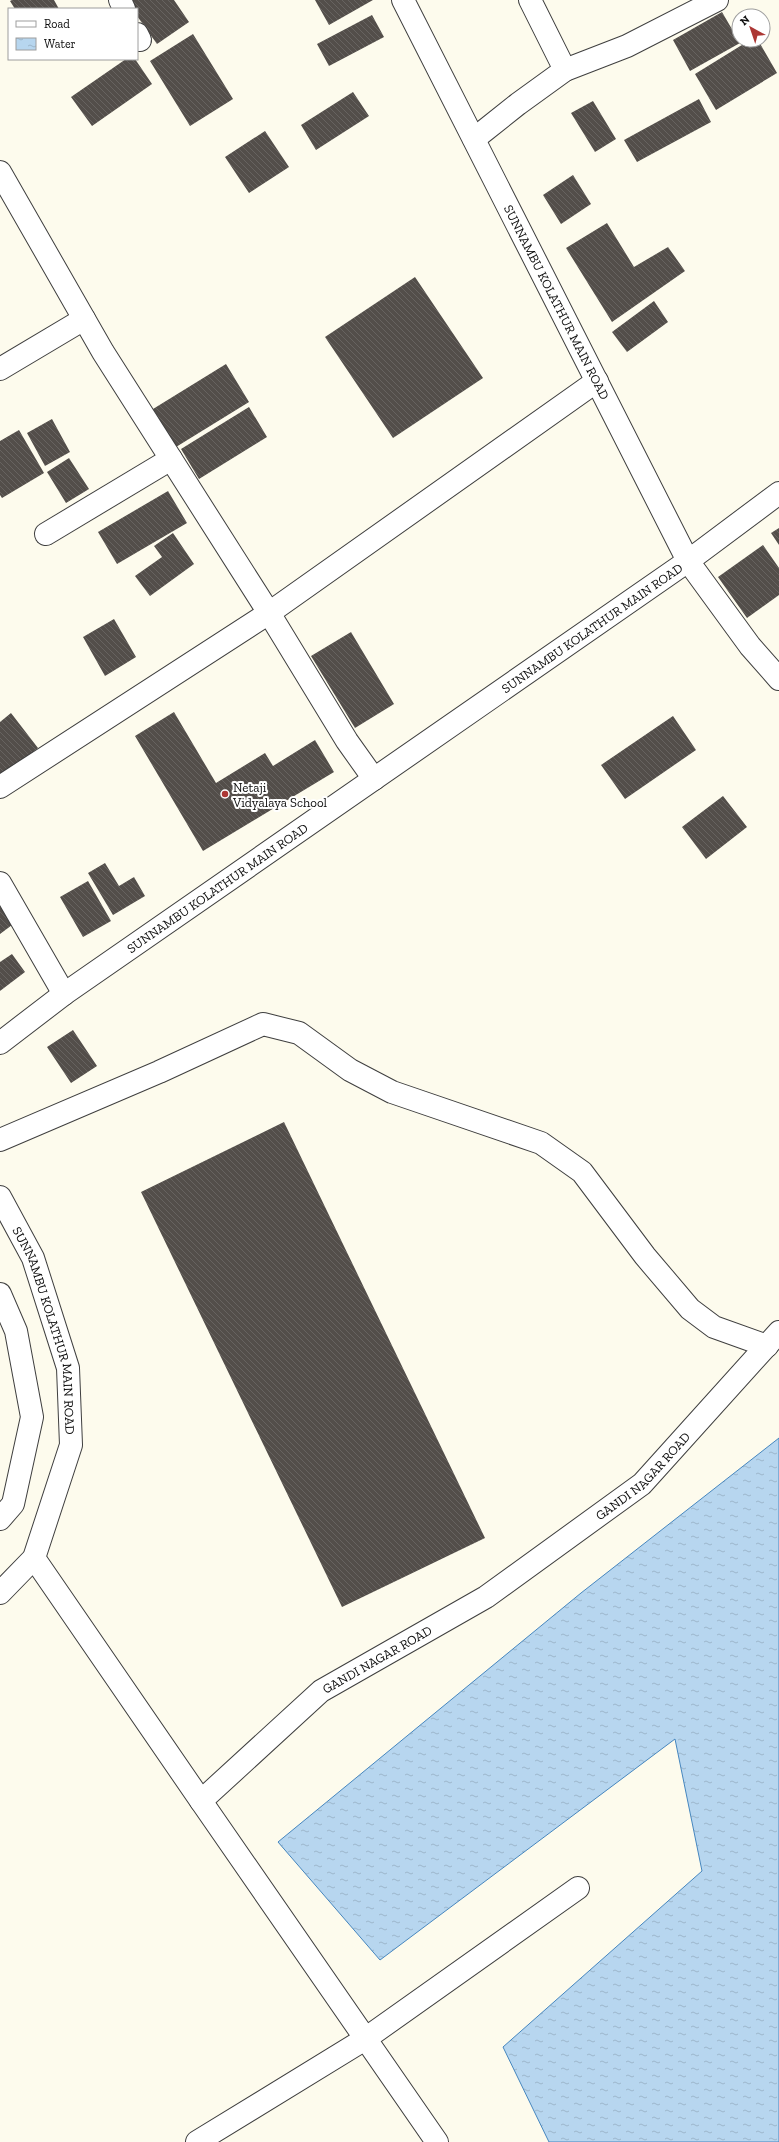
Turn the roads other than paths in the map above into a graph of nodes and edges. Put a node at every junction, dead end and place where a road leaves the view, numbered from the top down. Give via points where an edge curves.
1 (403, 0) edge
2 (530, 0) edge
3 (717, 0) edge
4 (565, 70) junction
5 (474, 139) junction
6 (0, 172) edge
7 (84, 319) junction
8 (0, 369) edge
9 (597, 381) junction
10 (171, 458) junction
11 (779, 493) edge
12 (46, 534) dead end
13 (688, 561) junction
14 (269, 613) junction
15 (779, 679) edge
16 (374, 780) junction
17 (0, 787) edge
18 (0, 883) edge
19 (64, 994) junction
20 (0, 1043) edge
21 (0, 1140) edge
22 (0, 1197) edge
23 (0, 1294) edge
24 (773, 1339) edge
25 (0, 1519) edge
26 (34, 1558) junction
27 (0, 1593) edge
28 (201, 1801) junction
29 (578, 1888) dead end
30 (365, 2039) junction
31 (197, 2142) edge
32 (437, 2142) edge

1 - 5 street, SUNNAMBU KOLATHUR MAIN ROAD
2 - 4 street
3 - 4 street via 627,46
4 - 5 street
5 - 9 street, SUNNAMBU KOLATHUR MAIN ROAD
6 - 7 street
7 - 8 street
7 - 10 street
9 - 13 street, SUNNAMBU KOLATHUR MAIN ROAD
9 - 14 street
10 - 12 street
10 - 14 street
11 - 13 street
13 - 15 street via 750,646
13 - 16 street, SUNNAMBU KOLATHUR MAIN ROAD
14 - 16 street via 347,741
14 - 17 street
16 - 19 street, SUNNAMBU KOLATHUR MAIN ROAD
18 - 19 street
19 - 20 street, SUNNAMBU KOLATHUR MAIN ROAD
21 - 24 street via 263,1024 299,1033 350,1070 392,1092 541,1143 582,1172 645,1256 690,1310 714,1327
22 - 26 street, SUNNAMBU KOLATHUR MAIN ROAD via 33,1258 68,1368 71,1445
23 - 25 street, SUNNAMBU KOLATHUR MAIN ROAD via 16,1331 32,1417 13,1504
24 - 28 street, GANDI NAGAR ROAD via 642,1484 486,1597 320,1691
26 - 27 street, SUNNAMBU KOLATHUR MAIN ROAD
26 - 28 street
28 - 30 street
29 - 30 street
30 - 31 street
30 - 32 street

